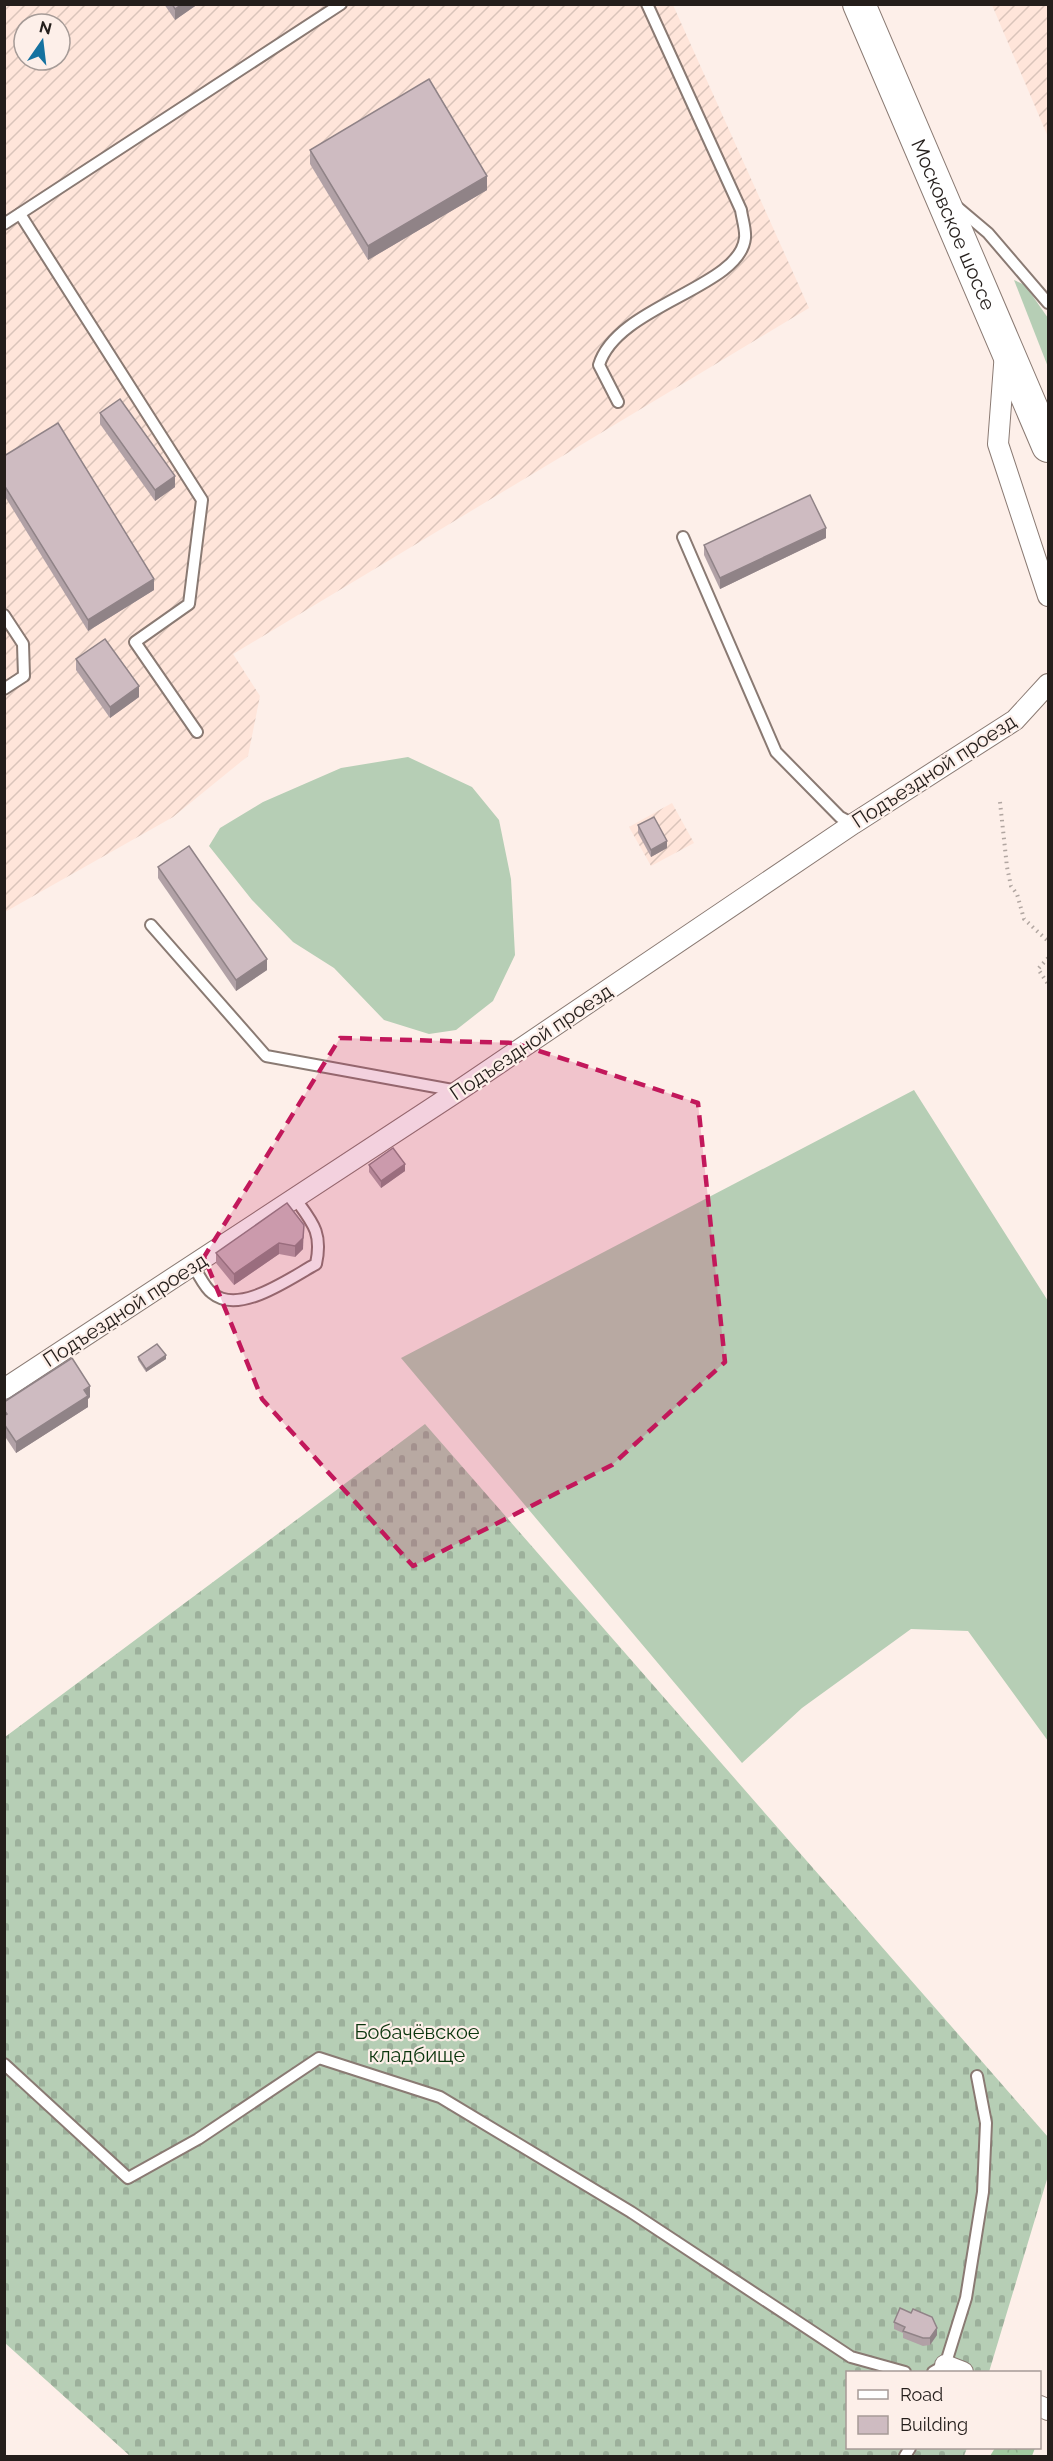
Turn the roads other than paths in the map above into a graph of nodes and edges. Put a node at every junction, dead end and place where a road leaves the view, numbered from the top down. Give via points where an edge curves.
1 (341, 4) edge
2 (647, 4) edge
3 (859, 4) edge
4 (942, 195) junction
5 (20, 214) junction
6 (4, 224) edge
7 (1048, 303) edge
8 (1005, 346) junction
9 (618, 402) dead end
10 (1048, 446) edge
11 (683, 537) dead end
12 (1048, 596) edge
13 (4, 615) edge
14 (1048, 684) edge
15 (4, 689) edge
16 (197, 732) dead end
17 (853, 824) junction
18 (150, 925) dead end
19 (458, 1091) junction
20 (294, 1197) junction
21 (193, 1266) junction
22 (4, 1389) edge
23 (4, 2064) edge
24 (977, 2076) dead end
25 (898, 2371) edge
26 (946, 2371) edge

1 - 5 lane
2 - 9 lane via 741,210 745,238 735,262 620,332 603,351 599,365
3 - 4 main road, Московское шоссе
4 - 7 lane via 988,233
4 - 8 main road, Московское шоссе
5 - 6 lane
5 - 16 lane via 202,500 189,604 135,642
8 - 10 main road, Московское шоссе
8 - 12 street via 998,444
11 - 17 lane via 776,752 840,817
13 - 15 lane via 23,644 24,676
14 - 17 street, Подъездной проезд via 1015,720
17 - 19 street, Подъездной проезд
18 - 19 lane via 266,1056
19 - 20 street, Подъездной проезд
20 - 21 street, Подъездной проезд
20 - 21 lane via 317,1229 316,1264 251,1299 230,1301 212,1293
21 - 22 street, Подъездной проезд
23 - 25 lane via 128,2178 198,2139 319,2058 440,2097 631,2212 851,2357
24 - 26 lane via 987,2123 983,2192 966,2298

